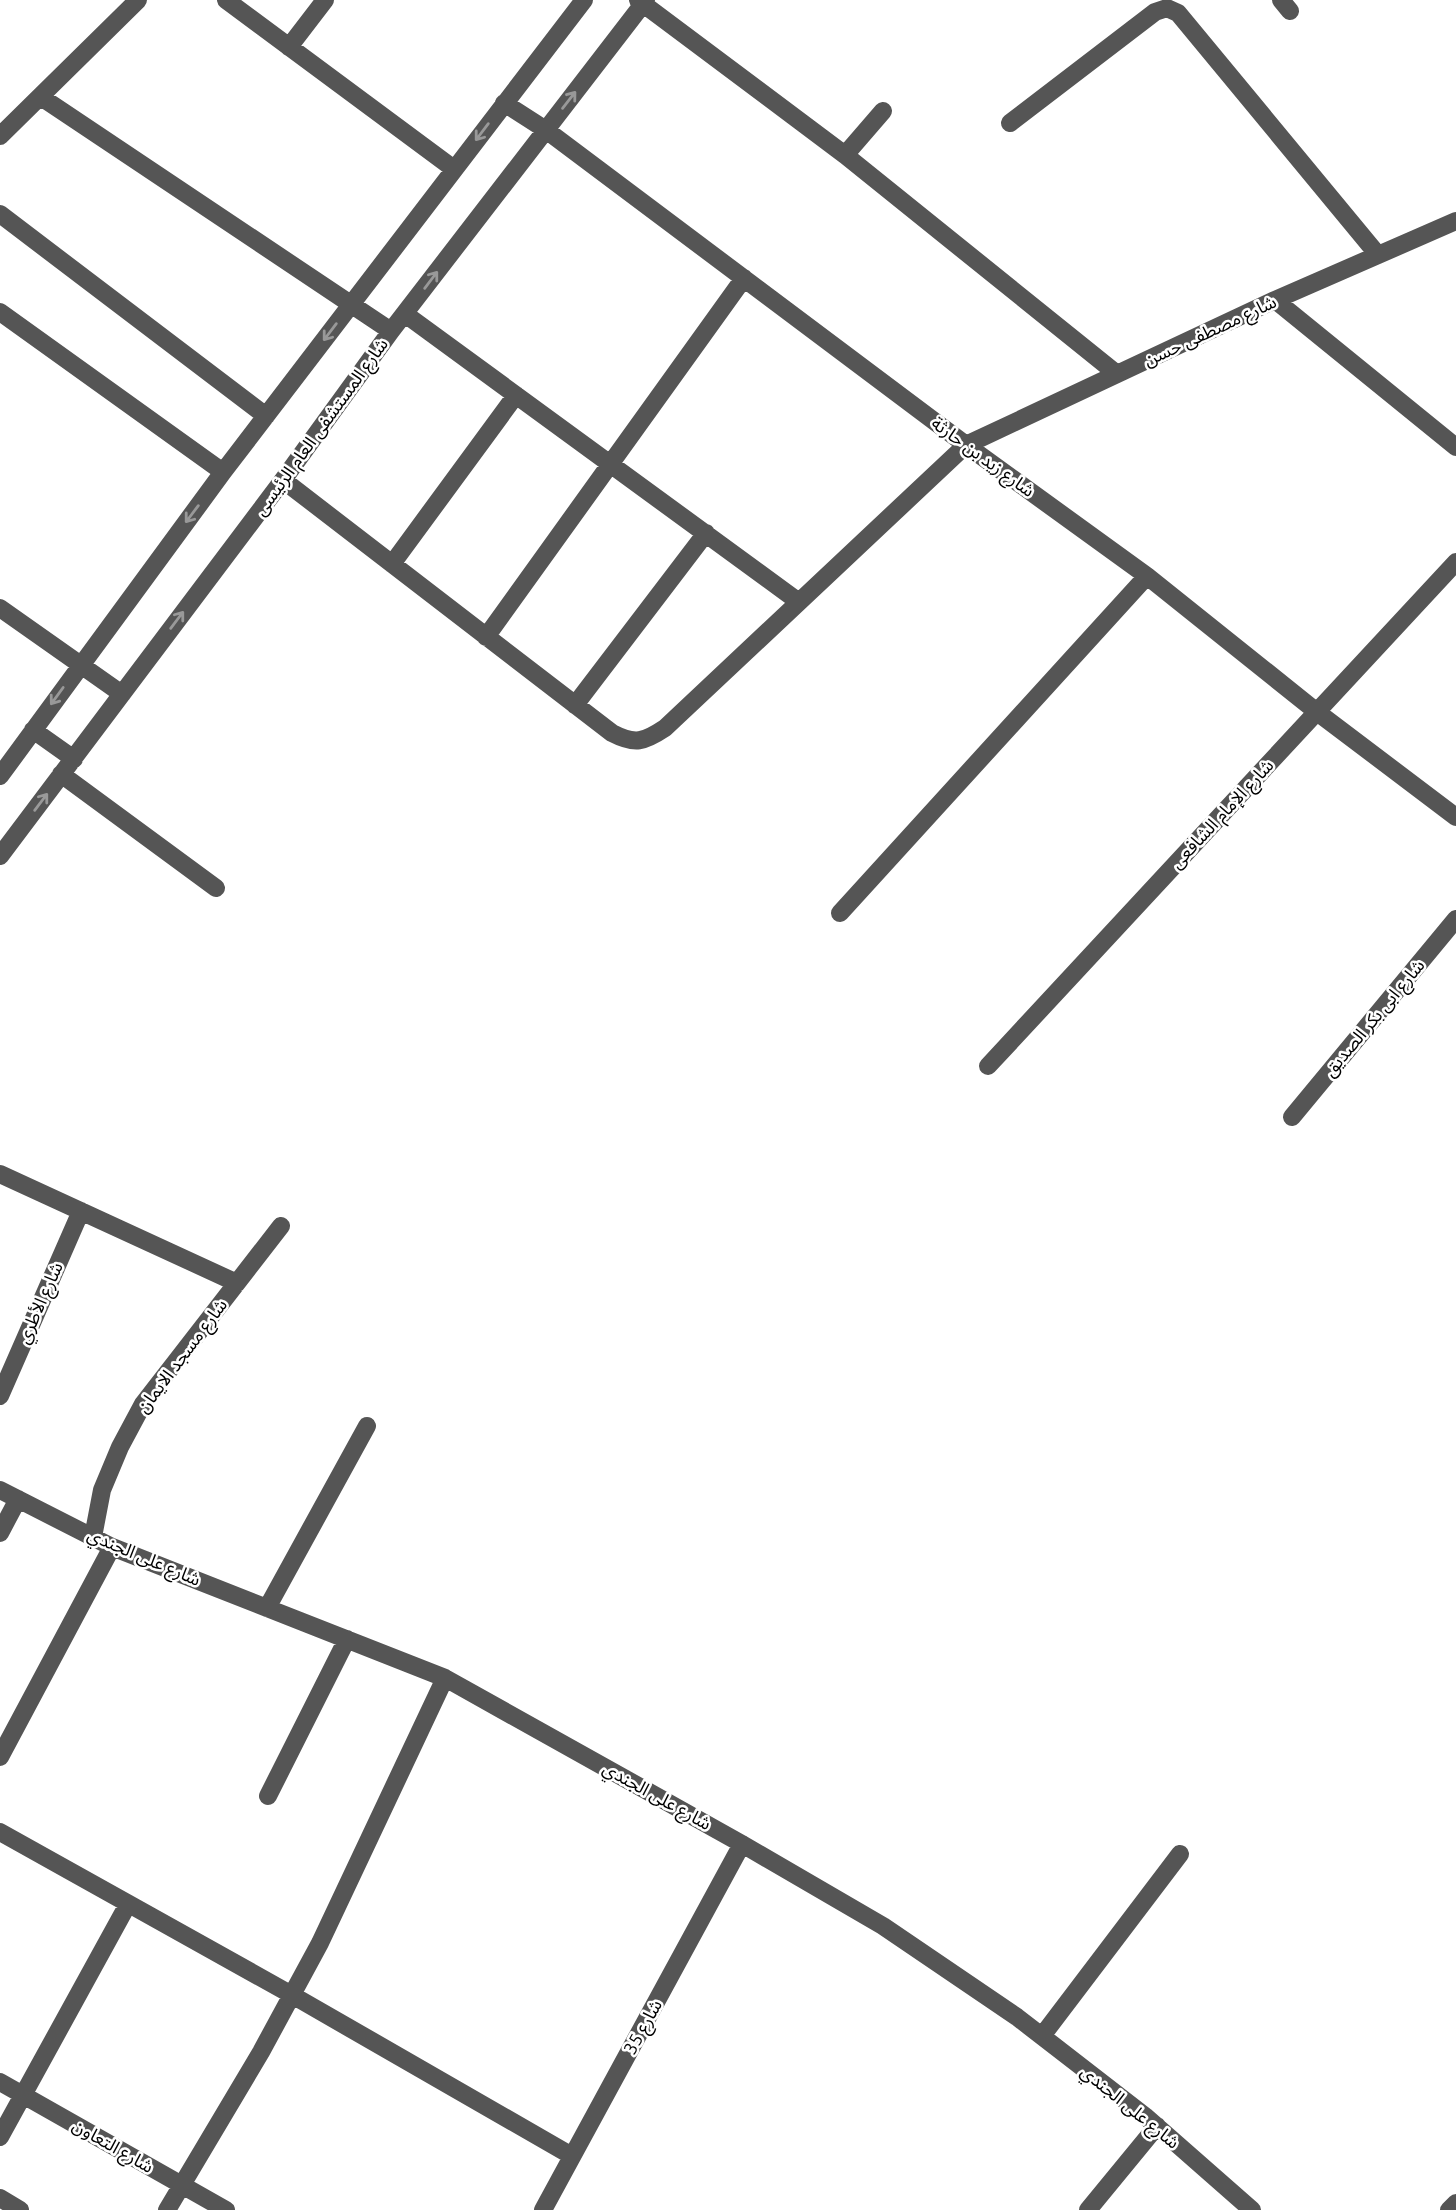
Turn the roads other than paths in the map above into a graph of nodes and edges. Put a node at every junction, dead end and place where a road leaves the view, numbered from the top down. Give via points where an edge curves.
1 (138, 0) edge
2 (226, 0) edge
3 (325, 0) edge
4 (584, 0) edge
5 (642, 1) edge
6 (289, 47) junction
7 (41, 97) junction
8 (504, 103) junction
9 (883, 111) dead end
10 (1010, 123) dead end
11 (546, 130) junction
12 (0, 136) edge
13 (845, 155) junction
14 (454, 169) junction
15 (0, 214) edge
16 (1456, 221) edge
17 (1378, 255) junction
18 (744, 278) junction
19 (1275, 300) junction
20 (351, 304) junction
21 (0, 312) edge
22 (405, 314) junction
23 (391, 331) junction
24 (1117, 374) junction
25 (516, 395) junction
26 (266, 416) junction
27 (966, 445) junction
28 (1456, 447) edge
29 (612, 465) junction
30 (223, 472) junction
31 (283, 480) junction
32 (706, 534) junction
33 (1456, 562) edge
34 (392, 564) junction
35 (1147, 576) junction
36 (799, 602) junction
37 (0, 608) edge
38 (486, 637) junction
39 (80, 664) junction
40 (122, 694) junction
41 (575, 705) junction
42 (1317, 712) junction
43 (33, 730) junction
44 (74, 758) junction
45 (61, 774) junction
46 (0, 776) edge
47 (1456, 817) edge
48 (0, 856) edge
49 (216, 888) dead end
50 (840, 913) dead end
51 (1456, 919) edge
52 (988, 1066) dead end
53 (1292, 1117) dead end
54 (0, 1174) edge
55 (81, 1211) junction
56 (281, 1226) dead end
57 (237, 1283) junction
58 (0, 1396) edge
59 (367, 1426) dead end
60 (0, 1490) edge
61 (18, 1499) junction
62 (0, 1533) edge
63 (93, 1536) junction
64 (112, 1547) junction
65 (267, 1608) junction
66 (346, 1639) junction
67 (444, 1678) junction
68 (0, 1757) edge
69 (268, 1797) dead end
70 (0, 1832) edge
71 (742, 1844) junction
72 (1180, 1854) dead end
73 (128, 1904) junction
74 (292, 1995) junction
75 (1042, 2036) junction
76 (0, 2082) edge
77 (23, 2095) junction
78 (1157, 2126) junction
79 (0, 2137) edge
80 (572, 2156) junction
81 (181, 2184) junction
82 (0, 2199) edge
83 (1456, 2203) edge
84 (20, 2210) edge
85 (167, 2210) edge
86 (226, 2210) edge
87 (543, 2210) edge
88 (1088, 2210) edge
89 (1252, 2210) edge
90 (1449, 2210) edge

1 - 7 street
2 - 6 street
3 - 6 street
4 - 8 street
11 -> 5 street, شارع المستشفى العام الرئيسى
5 - 13 street
6 - 14 street
7 - 12 street
7 - 20 street
8 - 11 street, شارع زيد بن حارثة
8 -> 14 street
9 - 13 street
10 - 17 street via 1155,12 1167,8 1178,13
11 - 18 street, شارع زيد بن حارثة
22 -> 11 street, شارع المستشفى العام الرئيسى
13 - 24 street
14 - 20 street
15 - 26 street
16 - 17 street, شارع مصطفى حسن
17 - 19 street, شارع مصطفى حسن
18 - 27 street, شارع زيد بن حارثة
18 - 29 street
19 - 24 street, شارع مصطفى حسن
19 - 28 street
20 - 23 street
20 -> 26 street
21 - 30 street
22 - 23 street, شارع المستشفى العام الرئيسى
22 - 25 street
23 - 31 street, شارع المستشفى العام الرئيسى
24 - 27 street, شارع مصطفى حسن
25 - 29 street
25 - 34 street
26 - 30 street
27 - 35 street, شارع زيد بن حارثة
27 - 36 street, شارع مصطفى حسن
29 - 32 street
29 - 38 street
30 -> 39 street
31 - 34 street, شارع مصطفى حسن
40 -> 31 street, شارع المستشفى العام الرئيسى
32 - 36 street
32 - 41 street
33 - 42 street, شارع الإمام الشافعى
34 - 38 street, شارع مصطفى حسن
35 - 42 street, شارع زيد بن حارثة
35 - 50 street
36 - 41 street, شارع مصطفى حسن via 650,738 624,739
37 - 39 street
38 - 41 street, شارع مصطفى حسن
39 - 40 street
39 -> 43 street
40 - 44 street, شارع المستشفى العام الرئيسى
42 - 47 street, شارع زيد بن حارثة
42 - 52 street, شارع الإمام الشافعى
43 - 44 street
43 - 46 street
44 - 45 street, شارع المستشفى العام الرئيسى
48 -> 45 street, شارع المستشفى العام الرئيسى
45 - 49 street
51 - 53 street, شارع ابى بكر الصديق
54 - 55 street
55 - 57 street
55 - 58 street, شارع الأطري
56 - 57 street, شارع مسجد الايمان
57 - 63 street, شارع مسجد الايمان via 143,1404 102,1490
59 - 65 street
60 - 61 street, شارع على الجندي
61 - 62 street
61 - 63 street, شارع على الجندي
63 - 64 street, شارع على الجندي
64 - 65 street, شارع على الجندي
64 - 68 street
65 - 66 street, شارع على الجندي
66 - 67 street, شارع على الجندي
66 - 69 street
67 - 71 street, شارع على الجندي
67 - 74 street
70 - 73 street
71 - 75 street, شارع على الجندي via 883,1926
71 - 80 street, شارع 35
72 - 75 street
73 - 74 street
73 - 77 street
74 - 80 street
74 - 81 street
75 - 78 street, شارع على الجندي
76 - 77 street, شارع التعاون
77 - 79 street
77 - 81 street, شارع التعاون
78 - 88 street
78 - 89 street, شارع على الجندي
80 - 87 street, شارع 35
81 - 85 street
81 - 86 street, شارع التعاون
82 - 84 street
83 - 90 street

